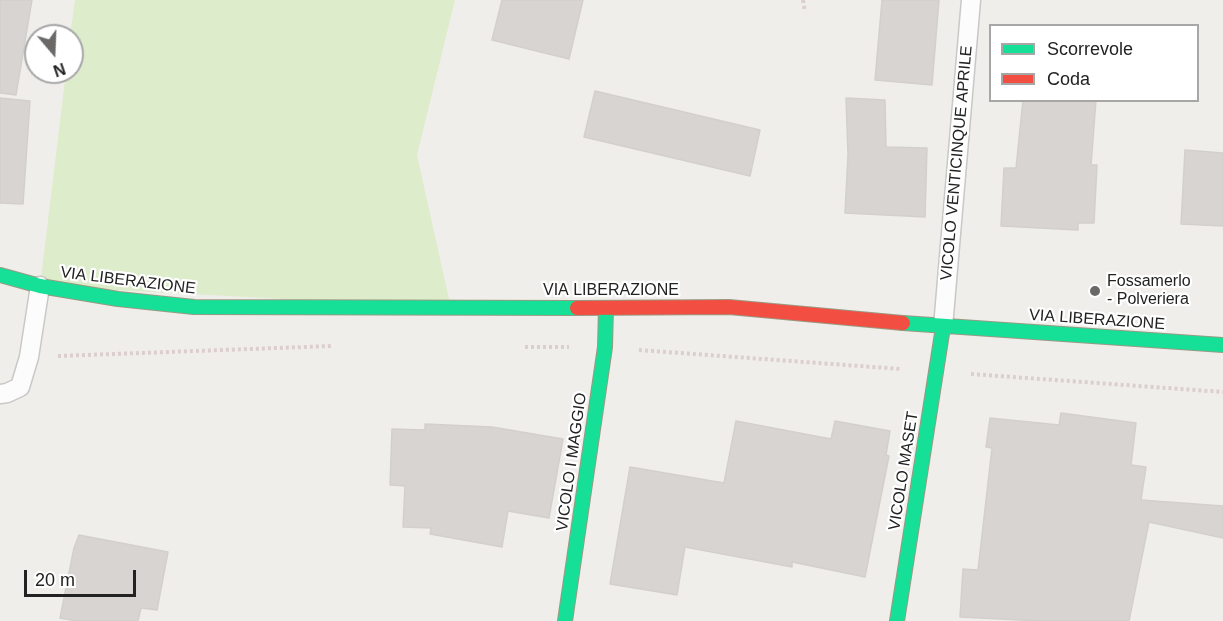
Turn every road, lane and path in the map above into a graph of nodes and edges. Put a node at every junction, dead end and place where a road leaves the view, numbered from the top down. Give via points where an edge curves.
1 (803, 0) edge
2 (971, 0) edge
3 (805, 12) dead end
4 (0, 275) edge
5 (40, 286) junction
6 (606, 308) junction
7 (943, 327) junction
8 (1223, 345) edge
9 (0, 394) edge
10 (565, 621) edge
11 (897, 621) edge

1 - 3 path
2 - 7 lane, VICOLO VENTICINQUE APRILE
4 - 5 main road, VIA LIBERAZIONE
5 - 6 main road, VIA LIBERAZIONE via 194,307
5 - 9 lane via 29,357 20,387
6 - 7 main road, VIA LIBERAZIONE via 729,307
6 - 10 main road, VICOLO I MAGGIO via 605,347
7 - 8 main road, VIA LIBERAZIONE
7 - 11 main road, VICOLO MASET

